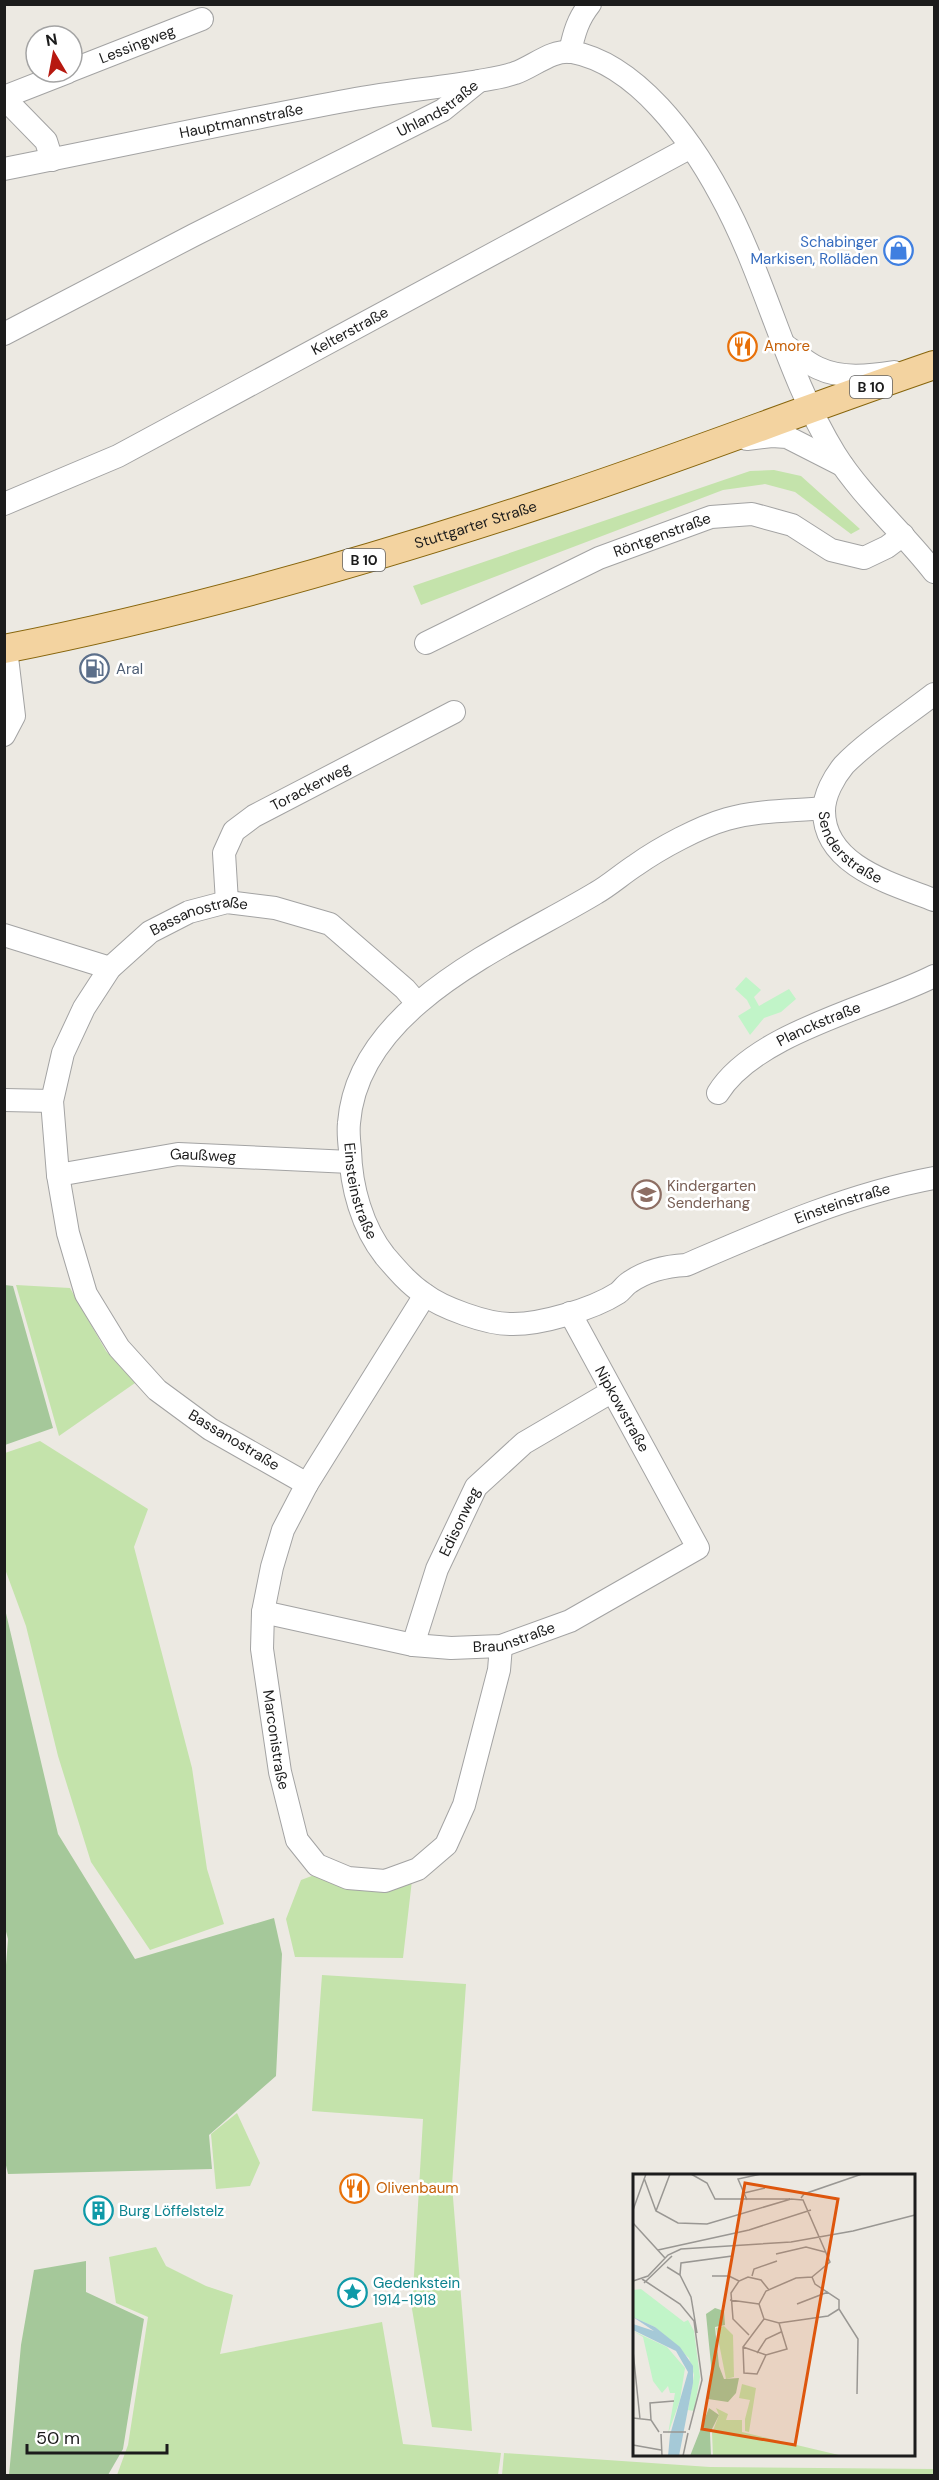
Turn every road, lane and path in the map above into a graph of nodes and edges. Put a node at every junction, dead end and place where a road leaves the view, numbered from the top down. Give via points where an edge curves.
1 (590, 4) edge
2 (202, 20) dead end
3 (570, 52) junction
4 (84, 66) edge
5 (479, 81) junction
6 (38, 84) edge
7 (4, 98) edge
8 (691, 147) junction
9 (52, 160) junction
10 (4, 169) edge
11 (4, 334) edge
12 (786, 346) junction
13 (933, 365) edge
14 (810, 409) junction
15 (714, 443) junction
16 (843, 466) junction
17 (4, 504) edge
18 (903, 535) junction
19 (934, 572) edge
20 (426, 643) dead end
21 (5, 649) edge
22 (934, 694) edge
23 (454, 712) dead end
24 (4, 735) edge
25 (824, 808) junction
26 (934, 900) edge
27 (227, 902) junction
28 (4, 935) edge
29 (110, 968) junction
30 (934, 976) edge
31 (417, 1003) junction
32 (718, 1093) dead end
33 (4, 1100) edge
34 (52, 1101) junction
35 (350, 1162) junction
36 (58, 1175) junction
37 (934, 1178) edge
38 (425, 1296) junction
39 (570, 1313) junction
40 (611, 1392) junction
41 (306, 1484) junction
42 (674, 1504) joint
43 (263, 1612) junction
44 (413, 1645) junction
45 (501, 1646) junction

1 - 3 street via 580,16
2 - 4 street, Lessingweg
3 - 5 street, Uhlandstraße via 556,54 515,73
3 - 8 street via 601,62 627,78 656,104
5 - 9 street, Hauptmannstraße via 350,100
5 - 11 street, Uhlandstraße via 442,110
6 - 7 street, Lessingweg
7 - 9 street via 46,141
8 - 12 street via 736,226
8 - 17 street, Kelterstraße via 118,456
9 - 10 street, Hauptmannstraße
12 - 13 street via 817,368 842,375 874,375
12 - 14 street
13 - 14 main road, Stuttgarter Straße / B 10
14 - 15 main road, Stuttgarter Straße / B 10
14 - 16 street
15 - 16 street via 787,437
15 - 21 main road, Stuttgarter Straße / B 10 via 558,499 312,576 142,620
16 - 18 street
18 - 19 street
18 - 20 street, Röntgenstraße via 864,558 831,550 792,525 772,519 752,514 711,517 599,558
21 - 24 street via 14,716
22 - 25 street, Senderstraße via 844,765
23 - 27 street, Torackerweg via 254,816 234,831 224,853
25 - 26 street, Senderstraße via 829,836 845,856 874,875
25 - 31 street, Einsteinstraße via 727,819 666,846
27 - 29 street, Bassanostraße via 189,912 150,932
27 - 31 street, Bassanostraße via 275,908 330,924
28 - 29 street
29 - 34 street, Bassanostraße via 84,1008 63,1053
30 - 32 street, Planckstraße via 838,1015 771,1048 744,1064
31 - 35 street, Einsteinstraße via 392,1026 362,1073 349,1122
33 - 34 street
34 - 36 street, Bassanostraße
35 - 36 street, Gaußweg via 178,1154
35 - 38 street, Einsteinstraße via 360,1211 379,1248
36 - 41 street, Bassanostraße via 68,1233 86,1294 118,1348 157,1390 210,1429
37 - 39 street, Einsteinstraße via 799,1217 686,1265 666,1266
38 - 39 street, Einsteinstraße via 475,1318 508,1324 537,1322
38 - 41 street, Marconistraße
39 - 40 street, Nipkowstraße
40 - 42 street, Nipkowstraße
40 - 44 street, Edisonweg via 524,1443 476,1487 437,1569
41 - 43 street, Marconistraße via 284,1530
42 - 45 street, Braunstraße via 698,1548 570,1621
43 - 44 street, Braunstraße
43 - 45 street, Marconistraße via 262,1649 280,1772 297,1840 316,1865 348,1878 385,1881 418,1869 446,1845 464,1806 499,1670
44 - 45 street, Braunstraße

